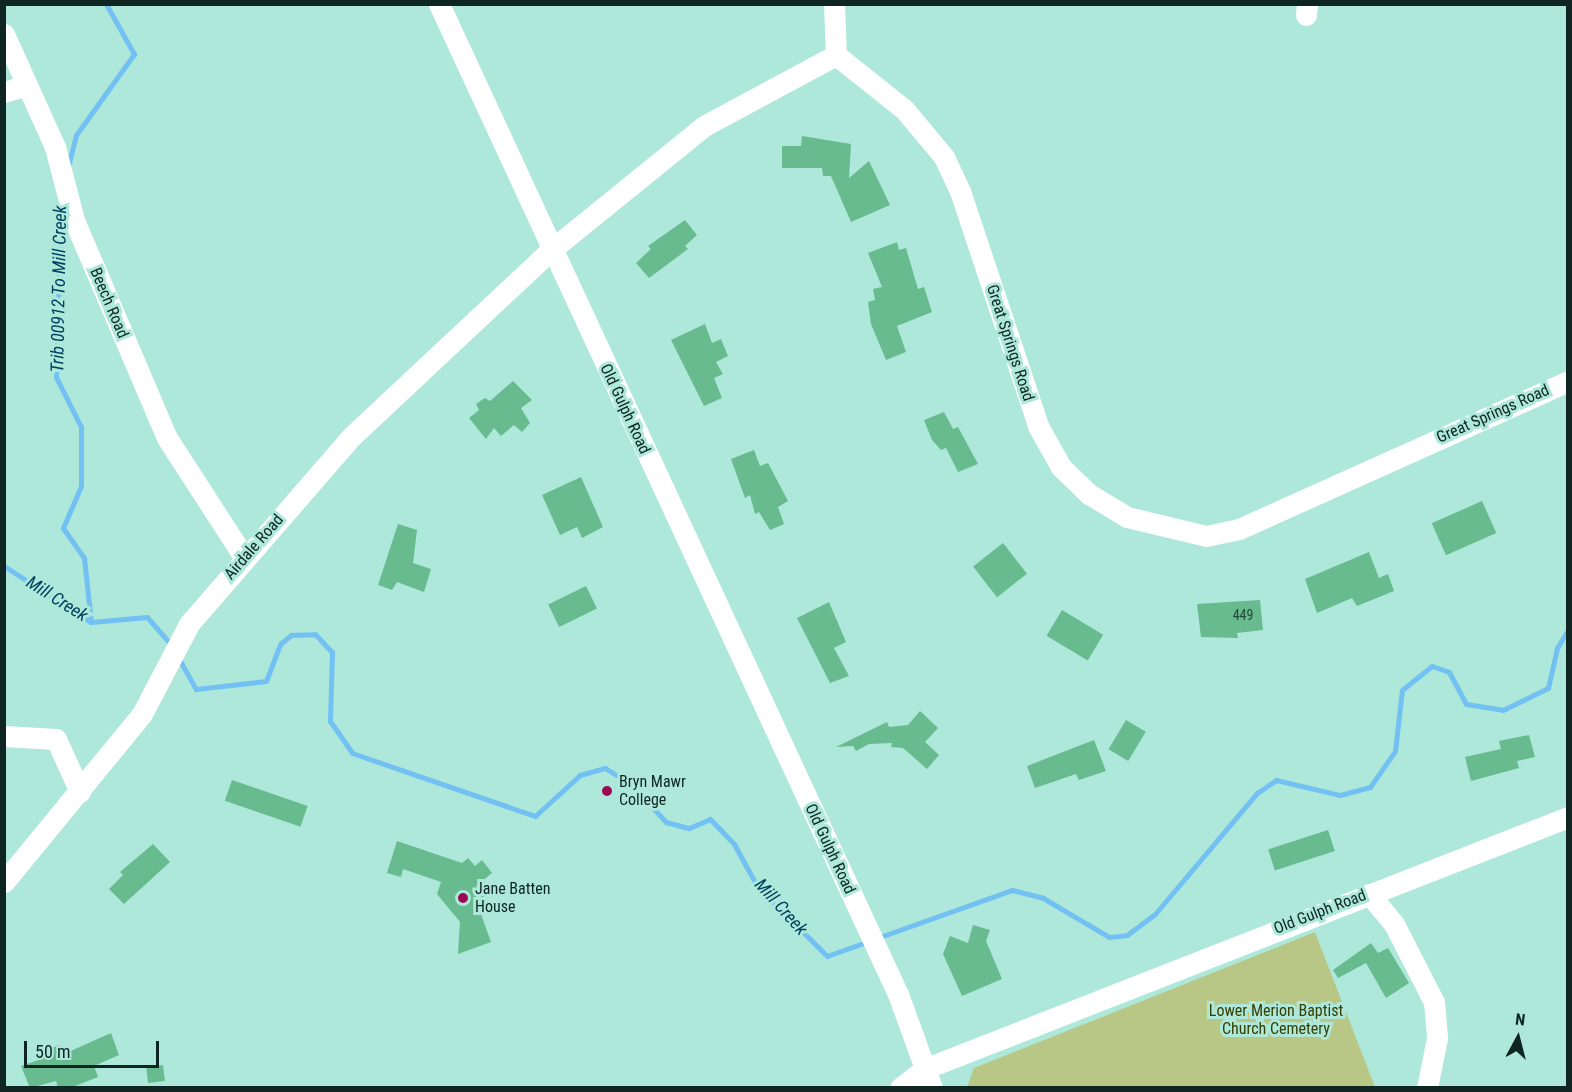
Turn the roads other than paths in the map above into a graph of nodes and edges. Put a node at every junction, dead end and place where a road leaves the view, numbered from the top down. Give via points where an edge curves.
1 (439, 4) edge
2 (834, 4) edge
3 (4, 34) edge
4 (836, 55) junction
5 (27, 85) junction
6 (4, 92) edge
7 (551, 250) junction
8 (1568, 381) edge
9 (244, 557) junction
10 (4, 736) edge
11 (80, 792) junction
12 (1568, 817) edge
13 (4, 882) edge
14 (1369, 894) junction
15 (928, 1078) edge
16 (900, 1088) edge
17 (1427, 1088) edge

1 - 7 street, Old Gulph Road
2 - 4 street
3 - 5 street, Beech Road
4 - 7 street via 704,126
4 - 8 street, Great Springs Road via 904,109 944,157 960,191 1038,426 1061,467 1089,494 1127,517 1206,536 1239,529
5 - 6 street
5 - 9 street, Beech Road via 55,147 74,220 167,438
7 - 9 street, Airdale Road via 351,436
7 - 15 street, Old Gulph Road via 866,926
9 - 11 street, Airdale Road via 189,624 142,714
10 - 11 street via 56,739
11 - 13 street, Airdale Road
12 - 14 street, Old Gulph Road
14 - 15 street, Old Gulph Road
14 - 17 street via 1394,924 1434,1002 1437,1038
15 - 16 street

